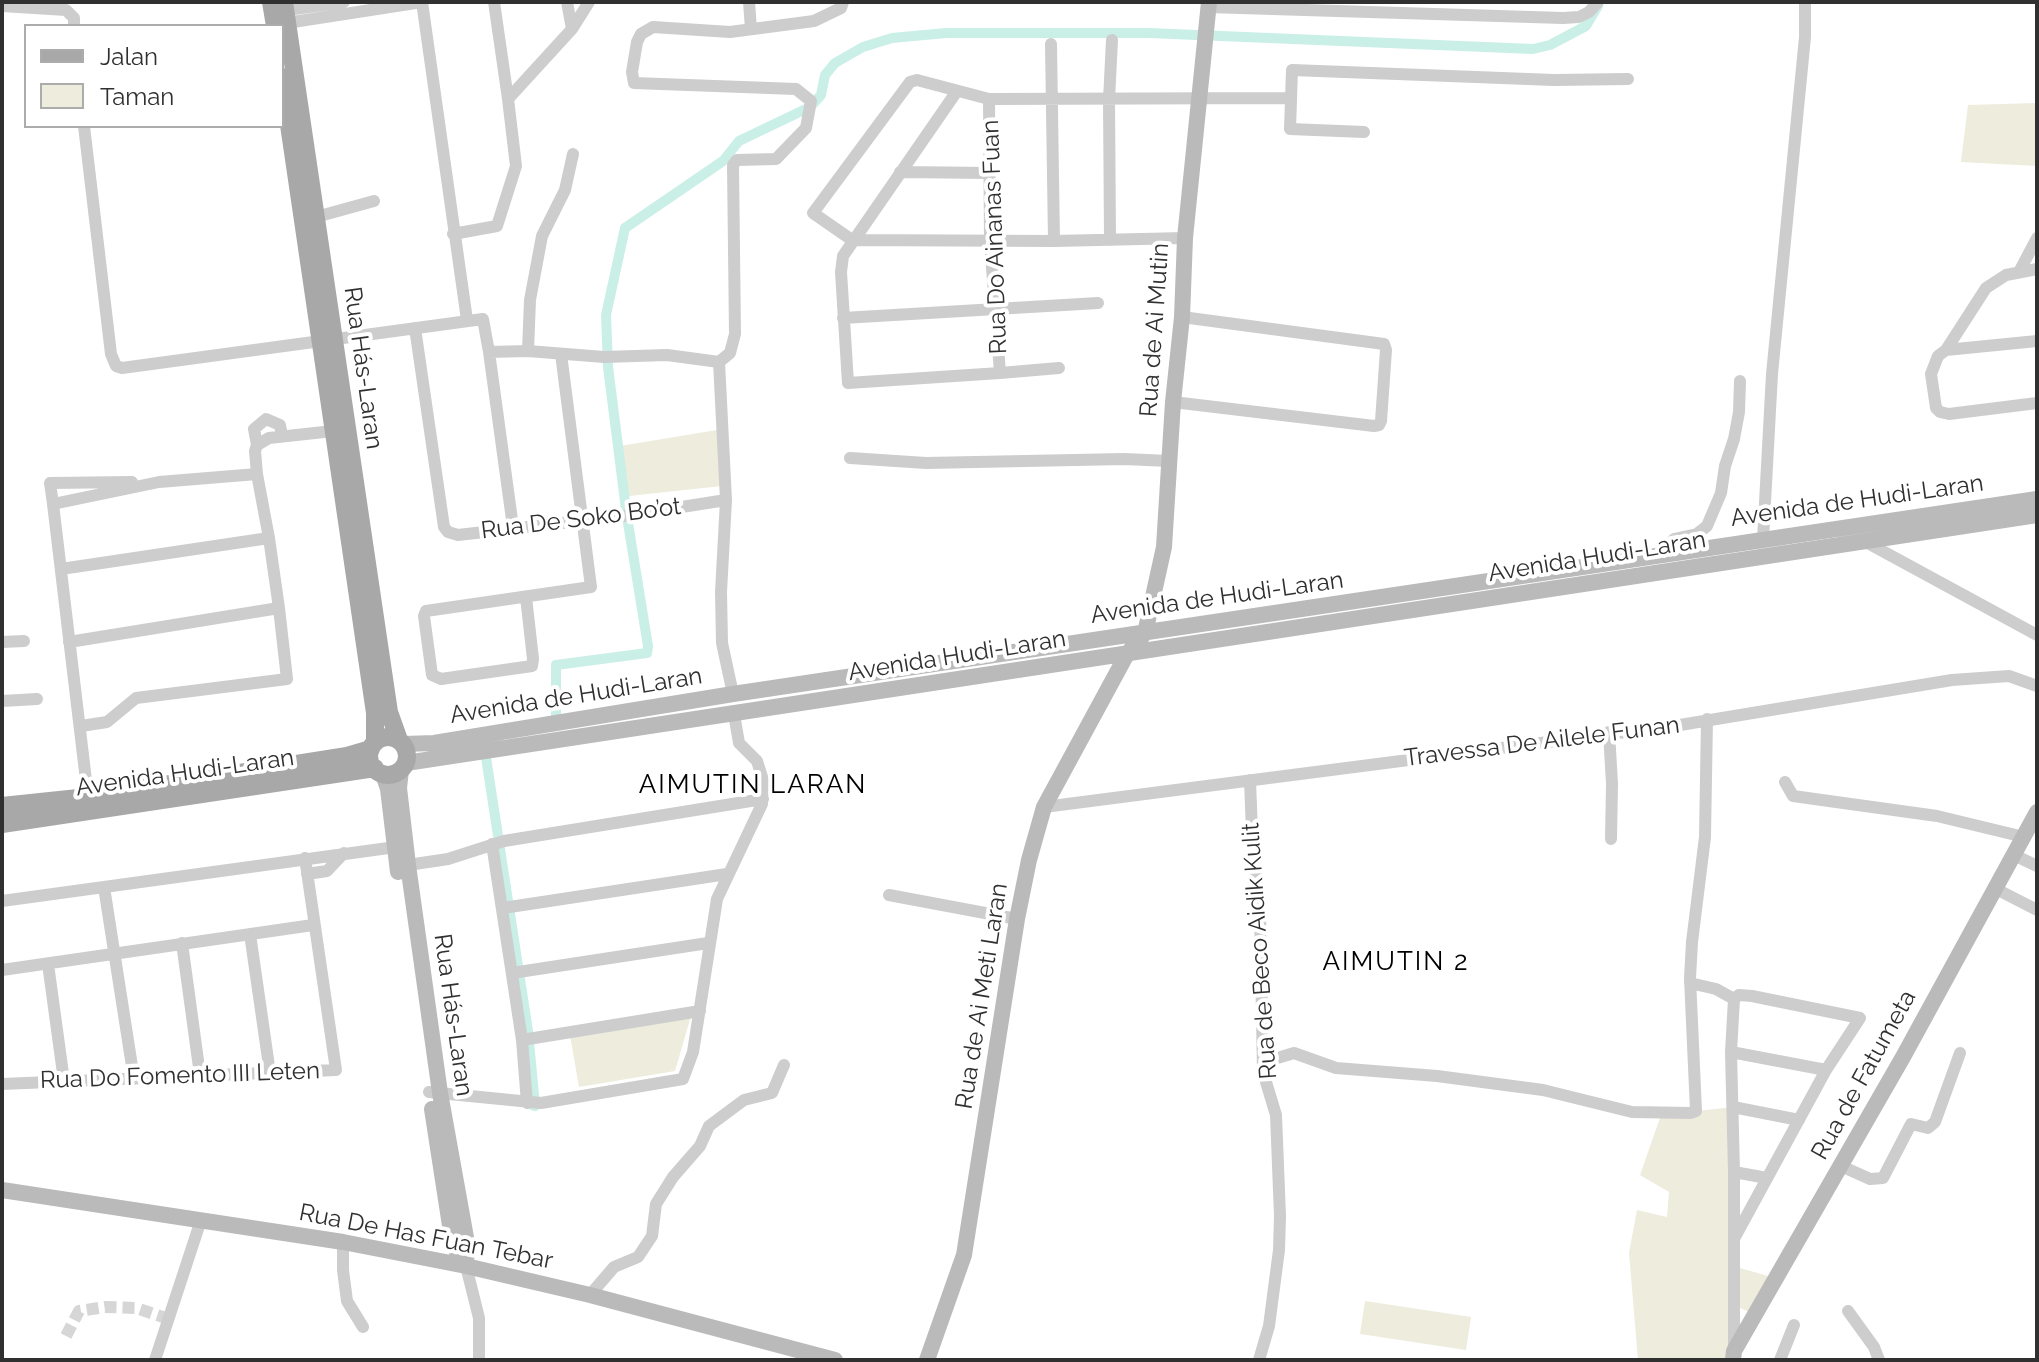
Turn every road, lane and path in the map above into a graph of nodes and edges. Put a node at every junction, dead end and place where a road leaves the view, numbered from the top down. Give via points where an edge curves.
1 (344, 2) edge
2 (422, 2) edge
3 (494, 2) edge
4 (567, 2) edge
5 (589, 2) edge
6 (749, 2) edge
7 (843, 2) edge
8 (1598, 2) edge
9 (1805, 2) edge
10 (1209, 4) edge
11 (2, 6) edge
12 (279, 14) edge
13 (74, 24) edge
14 (572, 29) junction
15 (751, 29) junction
16 (1112, 40) dead end
17 (284, 41) edge
18 (1051, 44) dead end
19 (1628, 79) dead end
20 (284, 89) edge
21 (957, 91) junction
22 (1289, 98) junction
23 (508, 99) junction
24 (989, 99) junction
25 (1052, 99) junction
26 (1200, 99) junction
27 (1109, 100) junction
28 (84, 128) edge
29 (1364, 132) dead end
30 (573, 154) dead end
31 (900, 172) junction
32 (990, 173) junction
33 (374, 201) dead end
34 (316, 217) junction
35 (453, 234) junction
36 (1185, 238) junction
37 (2037, 238) edge
38 (852, 240) junction
39 (1110, 240) junction
40 (990, 241) junction
41 (1054, 241) junction
42 (2037, 269) edge
43 (2019, 272) junction
44 (1098, 303) dead end
45 (995, 307) junction
46 (1182, 317) junction
47 (843, 318) junction
48 (467, 320) junction
49 (415, 328) junction
50 (326, 340) junction
51 (2037, 341) edge
52 (1946, 350) junction
53 (528, 351) junction
54 (489, 352) junction
55 (561, 354) junction
56 (719, 362) junction
57 (1059, 368) dead end
58 (1000, 373) junction
59 (1740, 381) dead end
60 (1173, 402) junction
61 (2037, 403) edge
62 (282, 436) junction
63 (339, 439) junction
64 (257, 445) junction
65 (850, 458) dead end
66 (1169, 461) junction
67 (257, 474) junction
68 (159, 482) junction
69 (2037, 499) edge
70 (726, 500) junction
71 (53, 504) junction
72 (2037, 515) edge
73 (580, 519) junction
74 (513, 527) junction
75 (269, 538) junction
76 (1763, 539) junction
77 (1864, 541) junction
78 (1665, 554) junction
79 (61, 569) junction
80 (526, 597) junction
81 (279, 608) junction
82 (1145, 633) junction
83 (2037, 635) edge
84 (24, 641) dead end
85 (2, 642) edge
86 (69, 642) junction
87 (1127, 654) junction
88 (2037, 686) edge
89 (733, 694) junction
90 (37, 699) dead end
91 (2, 701) edge
92 (734, 714) junction
93 (1707, 719) junction
94 (81, 726) junction
95 (1609, 732) junction
96 (373, 746) junction
97 (394, 760) junction
98 (1250, 780) junction
99 (1785, 782) dead end
100 (88, 797) junction
101 (763, 799) junction
102 (2, 806) edge
103 (1044, 807) junction
104 (2036, 817) edge
105 (2, 824) edge
106 (2024, 837) junction
107 (1611, 839) dead end
108 (498, 842) junction
109 (401, 847) junction
110 (344, 853) junction
111 (2014, 855) junction
112 (305, 858) junction
113 (408, 865) junction
114 (2037, 866) edge
115 (307, 874) junction
116 (727, 874) junction
117 (104, 887) junction
118 (1996, 889) junction
119 (889, 895) dead end
120 (2, 901) edge
121 (509, 907) junction
122 (2037, 910) edge
123 (1017, 919) junction
124 (313, 925) junction
125 (250, 934) junction
126 (182, 943) junction
127 (708, 943) junction
128 (115, 955) junction
129 (48, 964) junction
130 (2, 970) edge
131 (518, 972) junction
132 (1690, 983) junction
133 (1734, 999) junction
134 (700, 1011) junction
135 (528, 1039) junction
136 (1731, 1052) junction
137 (1960, 1053) dead end
138 (784, 1065) dead end
139 (1826, 1070) junction
140 (1263, 1072) junction
141 (270, 1073) junction
142 (200, 1075) junction
143 (134, 1079) junction
144 (64, 1081) junction
145 (2, 1084) edge
146 (434, 1092) junction
147 (534, 1103) junction
148 (1733, 1107) junction
149 (1799, 1120) junction
150 (1841, 1166) junction
151 (1734, 1172) junction
152 (1767, 1178) junction
153 (2, 1190) edge
154 (201, 1220) junction
155 (1734, 1239) junction
156 (343, 1242) junction
157 (466, 1266) junction
158 (590, 1295) junction
159 (1848, 1311) dead end
160 (1794, 1325) dead end
161 (363, 1327) dead end
162 (1734, 1356) edge
163 (155, 1360) edge
164 (479, 1360) edge
165 (835, 1360) edge
166 (927, 1360) edge
167 (1259, 1360) edge
168 (1780, 1360) edge
169 (1879, 1360) edge

1 - 12 street
2 - 12 street
2 - 35 street
3 - 23 street
4 - 14 street
5 - 14 street
6 - 15 street
7 - 15 street via 814,21
8 - 10 street via 1579,17 1563,18
9 - 76 street
10 - 26 main road, Rua de Ai Mutin
11 - 13 street via 66,10
14 - 23 street
15 - 56 street via 653,27 637,42 632,72 634,83 796,89 811,107 806,128 776,159 737,160 733,165 735,334 730,353
16 - 27 street
17 - 34 main road, Rua Hás-Laran
18 - 25 street
19 - 22 street via 1296,68
20 - 50 main road, Rua Hás-Laran
21 - 24 street
21 - 31 street, Rua Do Ainanas Fuan
21 - 38 street via 910,82 813,213
22 - 26 street
22 - 29 street via 1290,129
23 - 35 street via 516,166 497,226
24 - 25 street
24 - 32 street, Rua Do Ainanas Fuan
25 - 27 street
25 - 41 street
26 - 27 street
26 - 36 main road, Rua de Ai Mutin
27 - 39 street
28 - 50 street via 116,366
30 - 53 street via 565,190 542,236 530,300
31 - 32 street
31 - 38 street, Rua Do Ainanas Fuan
32 - 40 street, Rua Do Ainanas Fuan
33 - 34 street
34 - 50 main road, Rua Hás-Laran
35 - 48 street
36 - 39 street
36 - 46 main road, Rua de Ai Mutin
37 - 43 street
38 - 40 street
38 - 47 street, Rua Do Ainanas Fuan via 841,272
39 - 41 street
40 - 41 street
40 - 45 street, Rua Do Ainanas Fuan
42 - 43 street
43 - 52 street via 1986,288
44 - 45 street
45 - 47 street
45 - 58 street, Rua Do Ainanas Fuan
46 - 60 main road, Rua de Ai Mutin
46 - 60 street via 1384,344 1381,421 1374,426
47 - 58 street, Rua Do Ainanas Fuan via 848,383
48 - 49 street
48 - 54 street via 483,319
49 - 50 street
49 - 74 street, Rua De Soko Bo’ot via 444,527 458,535
50 - 63 main road, Rua Hás-Laran
51 - 52 street
52 - 61 street via 1931,374 1940,412
53 - 54 street
53 - 55 street
54 - 74 street
55 - 56 street via 667,355
55 - 73 street
56 - 70 street
57 - 58 street
59 - 78 street via 1734,439 1707,526 1674,539
60 - 66 main road, Rua de Ai Mutin
62 - 63 street
62 - 64 street
62 - 64 street via 280,425 266,419 254,429
63 - 96 main road, Rua Hás-Laran via 375,713
63 - 97 main road, Rua Hás-Laran
64 - 67 street
65 - 66 street via 926,463
66 - 82 main road, Rua de Ai Mutin via 1164,547
67 - 68 street
67 - 75 street
68 - 71 street
68 - 71 street via 50,483
69 - 76 main road, Avenida de Hudi-Laran
70 - 73 street, Rua De Soko Bo’ot
70 - 89 street via 722,643
71 - 79 street
72 - 77 main road, Avenida Hudi-Laran
73 - 74 street, Rua De Soko Bo’ot
73 - 80 street via 591,587
75 - 79 street
75 - 81 street
76 - 78 main road, Avenida de Hudi-Laran
77 - 83 street
77 - 87 main road, Avenida Hudi-Laran
78 - 82 main road, Avenida de Hudi-Laran
79 - 86 street
80 - 80 street via 426,611 432,675 441,679 532,666
81 - 86 street
81 - 94 street via 288,676 284,680 136,698 107,722
82 - 87 main road, Rua de Ai Mutin
82 - 89 main road, Avenida de Hudi-Laran
84 - 85 street
86 - 94 street
87 - 92 main road, Avenida Hudi-Laran
87 - 103 main road, Rua de Ai Meti Laran
88 - 93 street, Travessa De Ailele Funan via 2009,676 1952,680
89 - 97 main road, Avenida de Hudi-Laran via 434,743
90 - 91 street
92 - 97 main road, Avenida Hudi-Laran
92 - 101 street via 739,743 757,761
93 - 95 street, Travessa De Ailele Funan
93 - 132 street via 1705,837
94 - 100 street
95 - 98 street, Travessa De Ailele Funan
95 - 107 street
96 - 97 main road, Rua Hás-Laran via 370,759
96 - 97 main road via 386,737
96 - 100 main road via 347,756
97 - 105 main road, Avenida Hudi-Laran
97 - 109 main road, Rua Hás-Laran
98 - 103 street, Travessa De Ailele Funan
98 - 140 street, Rua de Beco Aidik Kulit via 1260,910
99 - 106 street via 1793,796 1937,816
100 - 102 main road
101 - 108 street
101 - 116 street
103 - 123 main road, Rua de Ai Meti Laran
104 - 106 main road, Rua de Fatumeta
106 - 111 main road, Rua de Fatumeta
108 - 113 street via 448,859
108 - 121 street
109 - 110 street
109 - 113 main road, Rua Hás-Laran
109 - 146 main road, Rua Hás-Laran
110 - 112 street
110 - 115 street via 327,871
111 - 114 street
111 - 118 main road, Rua de Fatumeta
112 - 115 street, Rua Do Fomento III Leten
112 - 117 street
113 - 146 main road, Rua Hás-Laran
115 - 124 street, Rua Do Fomento III Leten
116 - 121 street
116 - 127 street
117 - 120 street
117 - 128 street
118 - 122 street
118 - 150 main road, Rua de Fatumeta
119 - 123 street
121 - 131 street
123 - 166 main road, Rua de Ai Meti Laran via 964,1255
124 - 125 street
124 - 141 street, Rua Do Fomento III Leten via 336,1070
125 - 126 street
125 - 141 street
126 - 128 street
126 - 142 street
127 - 131 street
127 - 134 street
128 - 129 street
128 - 143 street
129 - 130 street
129 - 144 street
131 - 135 street
132 - 133 street
132 - 140 street via 1698,1107 1691,1113 1632,1112 1543,1090 1336,1068 1294,1053 1274,1059
133 - 136 street
133 - 139 street via 1752,996 1860,1018
134 - 135 street
134 - 147 street via 683,1079
135 - 147 street
136 - 139 street
136 - 148 street
137 - 150 street via 1935,1122 1928,1128 1911,1124 1883,1178 1870,1179
138 - 158 street via 772,1093 744,1100 709,1126 656,1204 652,1236 638,1257 614,1267
139 - 149 street
140 - 167 street, Rua de Beco Aidik Kulit via 1276,1115 1280,1216 1269,1326
141 - 142 street, Rua Do Fomento III Leten
142 - 143 street, Rua Do Fomento III Leten
143 - 144 street, Rua Do Fomento III Leten
144 - 145 street, Rua Do Fomento III Leten
146 - 147 street
146 - 157 main road, Rua Hás-Laran via 453,1245
148 - 149 street
148 - 151 street
149 - 152 street
150 - 162 main road, Rua de Fatumeta
151 - 152 street
151 - 155 street
152 - 155 street
153 - 154 main road, Rua De Has Fuan Tebar
154 - 156 main road, Rua De Has Fuan Tebar
154 - 163 street
155 - 162 street
156 - 157 main road, Rua De Has Fuan Tebar
156 - 161 street via 347,1301
157 - 158 main road, Rua De Has Fuan Tebar
157 - 164 street, Rua Hás-Laran via 479,1318
158 - 165 main road, Rua De Has Fuan Tebar
159 - 169 street
160 - 168 street

